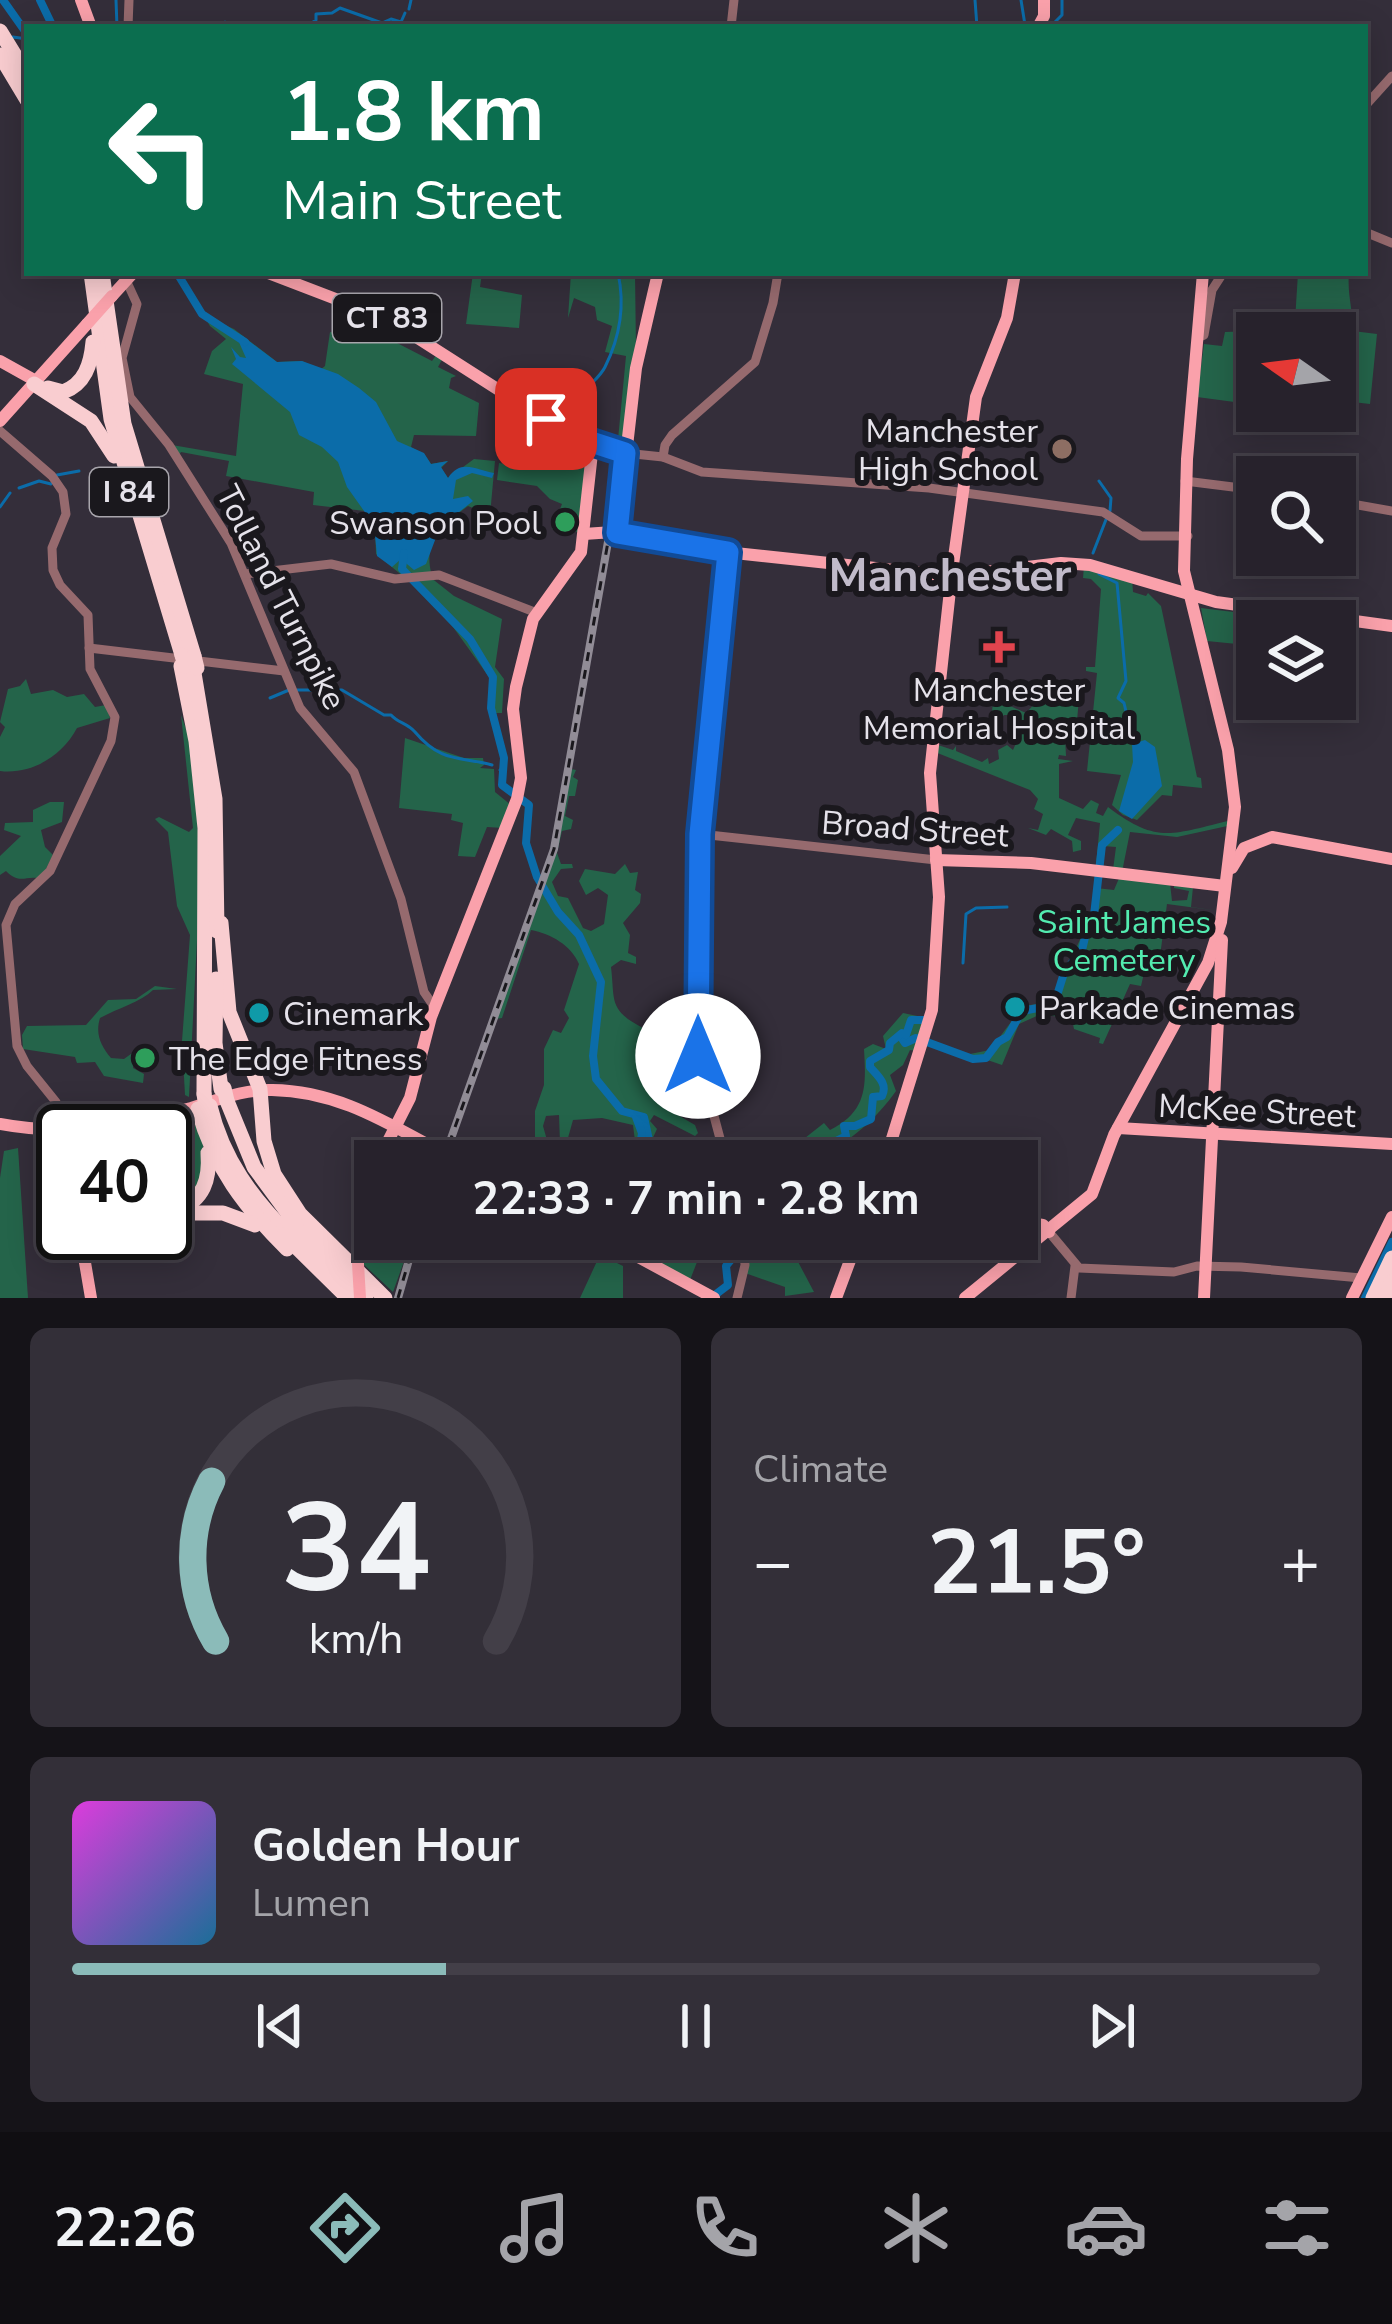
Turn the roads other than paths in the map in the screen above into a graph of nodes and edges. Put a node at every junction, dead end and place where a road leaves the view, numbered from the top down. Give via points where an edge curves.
1 (1044, 0) edge
2 (1043, 24) edge
3 (0, 27) edge
4 (0, 52) edge
5 (24, 67) edge
6 (1392, 76) edge
7 (24, 91) edge
8 (1368, 103) edge
9 (97, 276) edge
10 (97, 276) edge
11 (276, 276) edge
12 (657, 276) edge
13 (778, 276) edge
14 (1014, 276) edge
15 (1203, 276) edge
16 (1221, 276) edge
17 (130, 277) edge
18 (96, 322) junction
19 (1200, 337) junction
20 (0, 361) edge
21 (37, 380) junction
22 (0, 421) edge
23 (0, 431) edge
24 (593, 444) junction
25 (625, 453) junction
26 (668, 458) junction
27 (1188, 482) junction
28 (1236, 488) edge
29 (129, 492) junction
30 (961, 492) junction
31 (1356, 505) edge
32 (1392, 511) edge
33 (617, 533) junction
34 (584, 534) junction
35 (1186, 536) junction
36 (728, 552) junction
37 (1186, 568) junction
38 (245, 574) junction
39 (951, 576) junction
40 (1175, 589) junction
41 (1190, 594) junction
42 (1200, 604) junction
43 (537, 613) junction
44 (1392, 626) edge
45 (89, 648) junction
46 (187, 661) junction
47 (284, 671) junction
48 (700, 834) junction
49 (1392, 859) edge
50 (936, 860) junction
51 (1225, 886) junction
52 (221, 922) junction
53 (1220, 922) junction
54 (435, 1008) junction
55 (260, 1088) junction
56 (211, 1100) junction
57 (57, 1104) edge
58 (192, 1105) edge
59 (6, 1123) edge
60 (396, 1123) junction
61 (36, 1126) edge
62 (1118, 1128) junction
63 (1214, 1135) junction
64 (388, 1140) edge
65 (423, 1140) edge
66 (720, 1140) edge
67 (891, 1140) edge
68 (1392, 1144) edge
69 (192, 1200) edge
70 (192, 1213) edge
71 (1392, 1217) edge
72 (1038, 1224) edge
73 (1049, 1232) junction
74 (297, 1244) junction
75 (1392, 1258) edge
76 (86, 1260) edge
77 (358, 1260) edge
78 (644, 1260) edge
79 (744, 1260) edge
80 (850, 1260) edge
81 (1075, 1266) junction
82 (1207, 1266) junction
83 (1360, 1278) junction
84 (1392, 1285) edge
85 (712, 1297) edge
86 (91, 1298) edge
87 (336, 1298) edge
88 (360, 1298) edge
89 (385, 1298) edge
90 (737, 1298) edge
91 (836, 1298) edge
92 (965, 1298) edge
93 (1070, 1298) edge
94 (1204, 1298) edge
95 (1352, 1298) edge
96 (1373, 1298) edge
97 (1385, 1298) edge

1 - 2 main road
3 - 5 highway
4 - 7 highway
6 - 8 street
9 - 18 highway, I 84
10 - 46 highway via 121,423
11 - 24 main road, CT 83 via 388,319
12 - 25 main road
13 - 26 street via 755,362 672,435
14 - 30 main road via 975,401
15 - 19 main road
16 - 19 street
17 - 18 main road, bridge
17 - 38 street, Tolland Turnpike via 137,304 122,358 130,397 175,454
18 - 21 main road
18 - 21 highway via 83,377 65,391
18 - 29 highway, I 84 via 105,408
18 - 46 highway, I 84
19 - 27 main road
20 - 21 main road
21 - 22 main road
21 - 29 highway via 98,428
23 - 45 street via 63,491 66,514 52,566 87,614
24 - 25 street
24 - 34 main road
25 - 26 street
25 - 33 main road
26 - 30 street via 702,472
27 - 28 street
27 - 35 main road
29 - 46 highway, I 84
30 - 35 street via 1109,514 1142,536
30 - 39 main road
31 - 32 street
33 - 34 main road
33 - 36 main road
34 - 43 main road via 578,559
35 - 37 main road
36 - 39 main road
36 - 48 street
37 - 40 main road
37 - 41 main road
38 - 43 street via 332,564 395,579 448,577
38 - 47 street, Tolland Turnpike
39 - 40 main road via 1071,563
39 - 50 main road via 931,766
40 - 41 main road
41 - 42 main road
42 - 44 main road
42 - 51 main road via 1234,792
43 - 54 main road via 514,700 518,796
45 - 47 street
45 - 57 street via 114,733 50,871 15,904 5,928 16,1041
46 - 52 highway, I 84 via 218,793
46 - 56 highway via 208,831
46 - 56 highway, I 84 via 204,814 205,941 194,1045
47 - 54 street, Tolland Turnpike via 300,708 359,781
48 - 50 street, Broad Street
48 - 66 street via 698,1056
49 - 51 main road via 1268,837 1241,851
50 - 51 main road, Broad Street
50 - 67 main road via 932,1004
51 - 53 main road
52 - 55 highway via 229,1012
52 - 56 highway, I 84
53 - 62 main road via 1208,963
53 - 63 main road
54 - 60 main road
55 - 56 main road
55 - 60 main road via 338,1100
55 - 89 highway via 264,1141 281,1189
56 - 58 main road
56 - 69 highway via 205,1186
56 - 74 highway via 239,1177
56 - 88 highway, I 84 via 222,1154 248,1196
59 - 61 main road
60 - 64 main road
60 - 65 main road
62 - 63 main road, McKee Street
62 - 73 main road via 1093,1194
63 - 68 main road, McKee Street
63 - 82 main road
70 - 74 highway via 241,1217
71 - 83 main road
72 - 73 main road
73 - 81 street
73 - 92 main road
74 - 87 highway
74 - 88 highway
75 - 96 highway
76 - 86 main road
77 - 88 main road, bridge
78 - 85 main road
79 - 90 street
80 - 91 main road
81 - 82 street
81 - 93 street
82 - 83 street
82 - 94 main road
83 - 95 main road
84 - 97 highway

